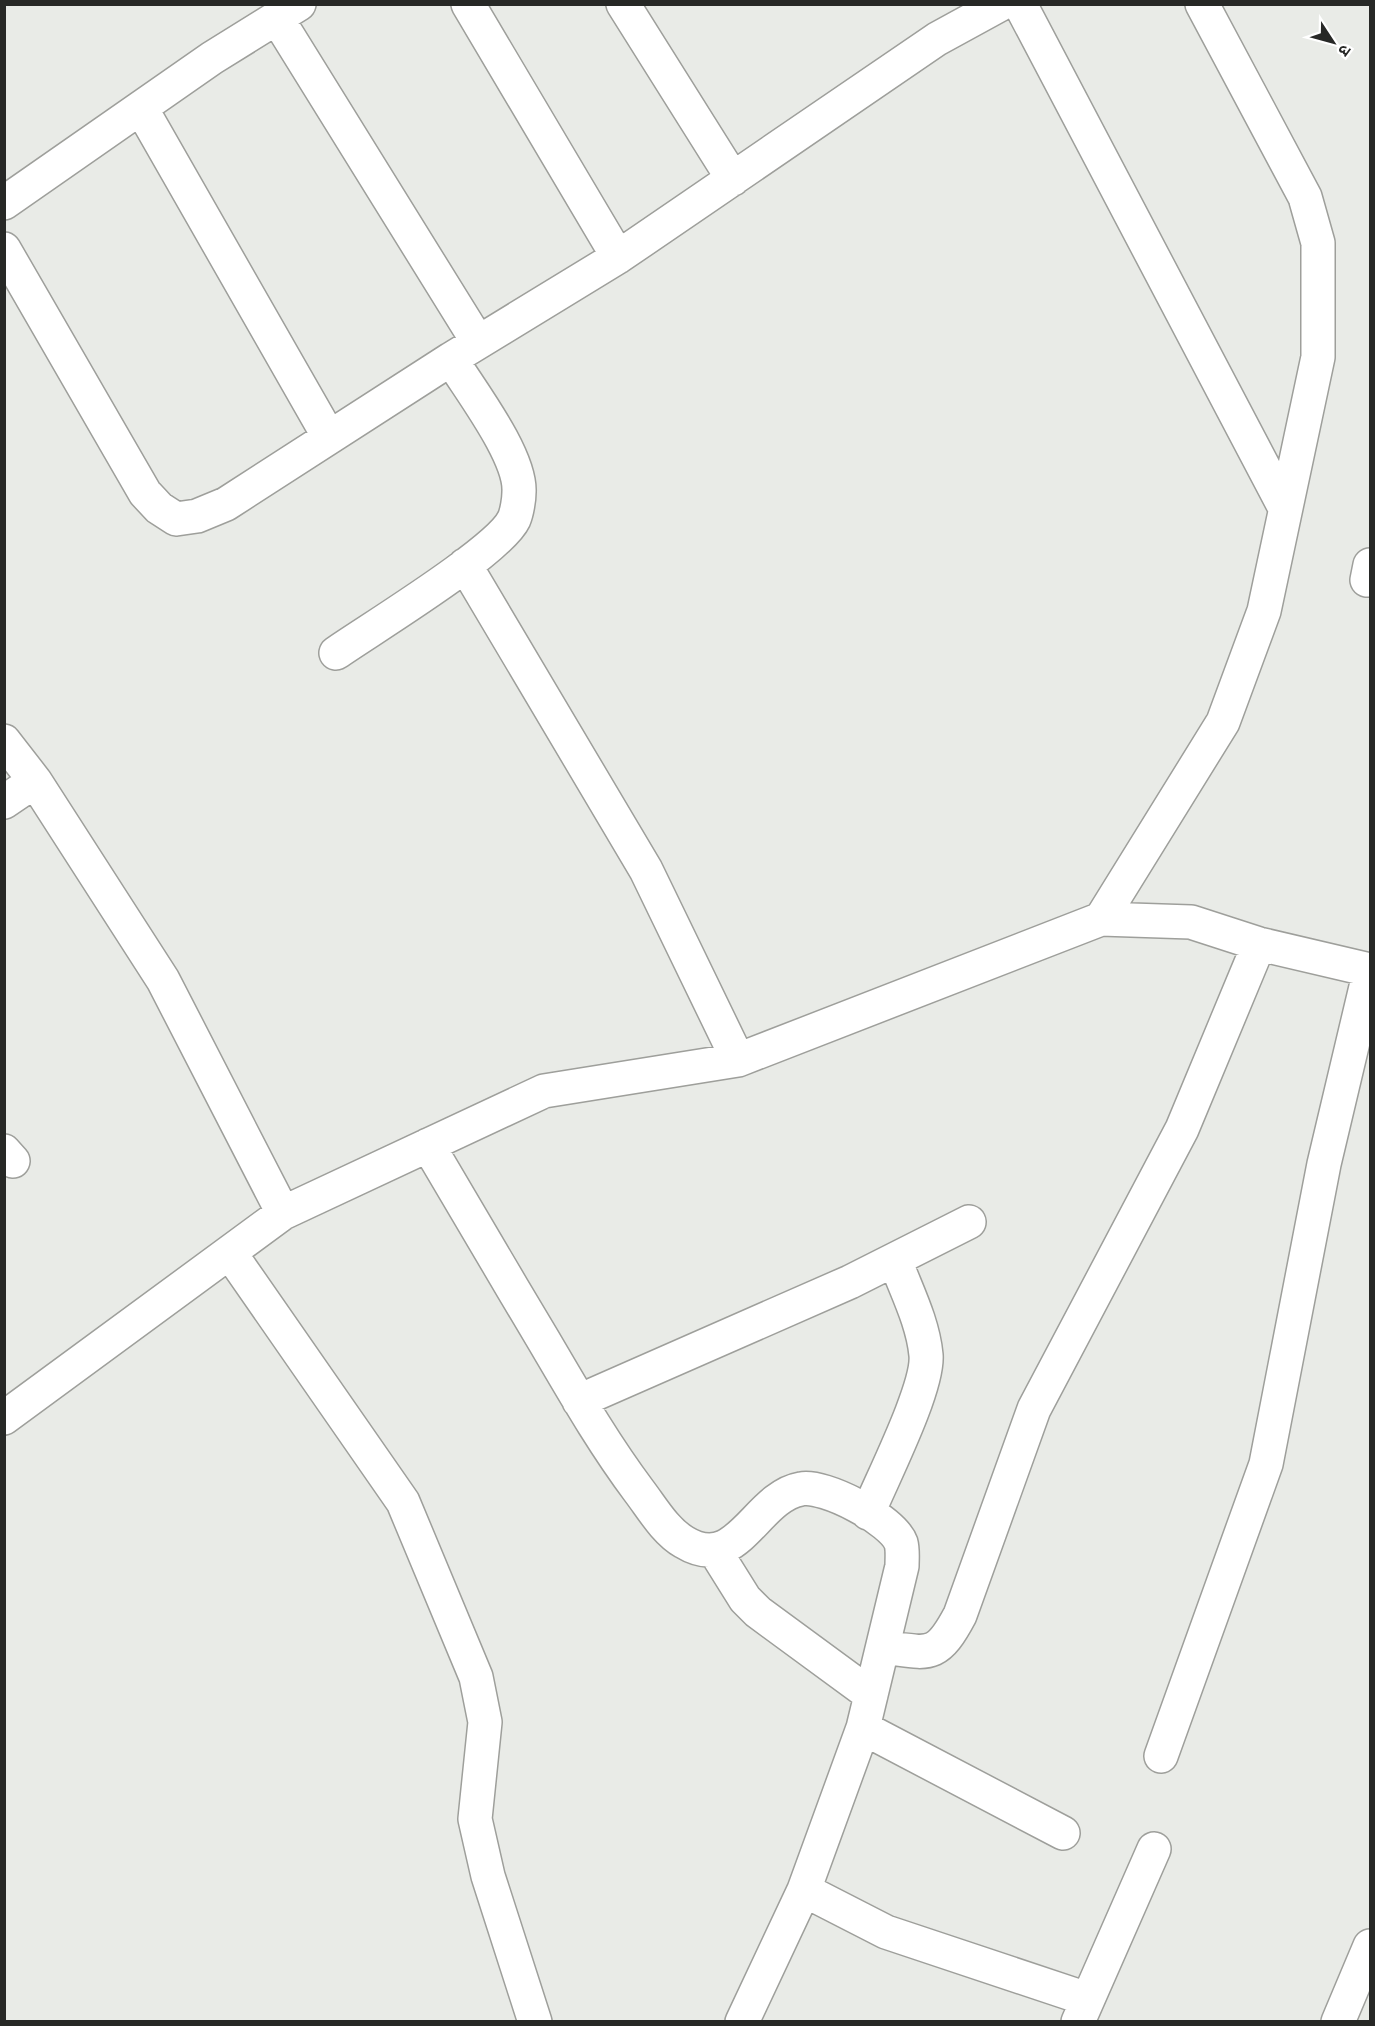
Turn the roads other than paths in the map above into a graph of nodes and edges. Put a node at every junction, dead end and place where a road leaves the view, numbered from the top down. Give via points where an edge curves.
1 (468, 4) edge
2 (623, 4) edge
3 (1001, 4) edge
4 (1020, 4) edge
5 (1202, 4) edge
6 (288, 11) edge
7 (965, 13) edge
8 (141, 108) junction
9 (733, 179) junction
10 (4, 203) edge
11 (4, 249) edge
12 (618, 257) junction
13 (478, 342) junction
14 (451, 359) junction
15 (329, 437) junction
16 (1285, 508) junction
17 (465, 565) junction
18 (336, 653) dead end
19 (4, 741) edge
20 (35, 781) junction
21 (4, 802) edge
22 (1101, 919) junction
23 (1259, 944) junction
24 (1370, 970) edge
25 (738, 1060) junction
26 (428, 1145) junction
27 (284, 1213) junction
28 (969, 1222) dead end
29 (230, 1253) junction
30 (895, 1260) junction
31 (579, 1401) junction
32 (4, 1418) edge
33 (868, 1513) junction
34 (715, 1551) junction
35 (883, 1647) junction
36 (871, 1695) junction
37 (863, 1728) junction
38 (1161, 1756) dead end
39 (1063, 1833) dead end
40 (1154, 1849) dead end
41 (804, 1890) junction
42 (1371, 1946) edge
43 (1083, 2010) edge
44 (535, 2022) edge
45 (742, 2022) edge
46 (1338, 2022) edge

1 - 12 street
2 - 9 street
3 - 7 street
4 - 16 street
5 - 16 street via 1305,197 1318,243 1318,357
6 - 8 street
6 - 13 street
7 - 9 street via 937,39
8 - 10 street
8 - 15 street
9 - 12 street
11 - 15 street via 145,493 176,519 197,516 226,504
12 - 13 street
13 - 14 street
14 - 15 street
14 - 17 street via 503,442 520,490 514,519 485,551
16 - 22 street via 1264,611 1223,722
17 - 18 street
17 - 25 street via 646,870
19 - 20 street
20 - 21 street
20 - 27 street via 163,981
22 - 23 street via 1191,922
22 - 25 street
23 - 24 street
23 - 35 street via 1182,1129 1034,1409 948,1639 936,1649 924,1652
24 - 38 street via 1324,1164 1266,1464
25 - 26 street via 544,1091
26 - 27 street
26 - 31 street
27 - 29 street
28 - 30 street
29 - 32 street
29 - 44 street via 403,1502 476,1677 485,1722 475,1819 488,1876
30 - 31 street
30 - 33 street via 923,1333 927,1357 923,1383
31 - 34 street via 608,1450 674,1536 701,1551
33 - 34 street via 834,1494 815,1488 800,1489 785,1496 728,1545
33 - 35 street via 902,1544 902,1566
34 - 36 street via 745,1599 758,1612
35 - 36 street
36 - 37 street
37 - 39 street
37 - 41 street
40 - 43 street
41 - 43 street via 886,1932
41 - 45 street
42 - 46 street

